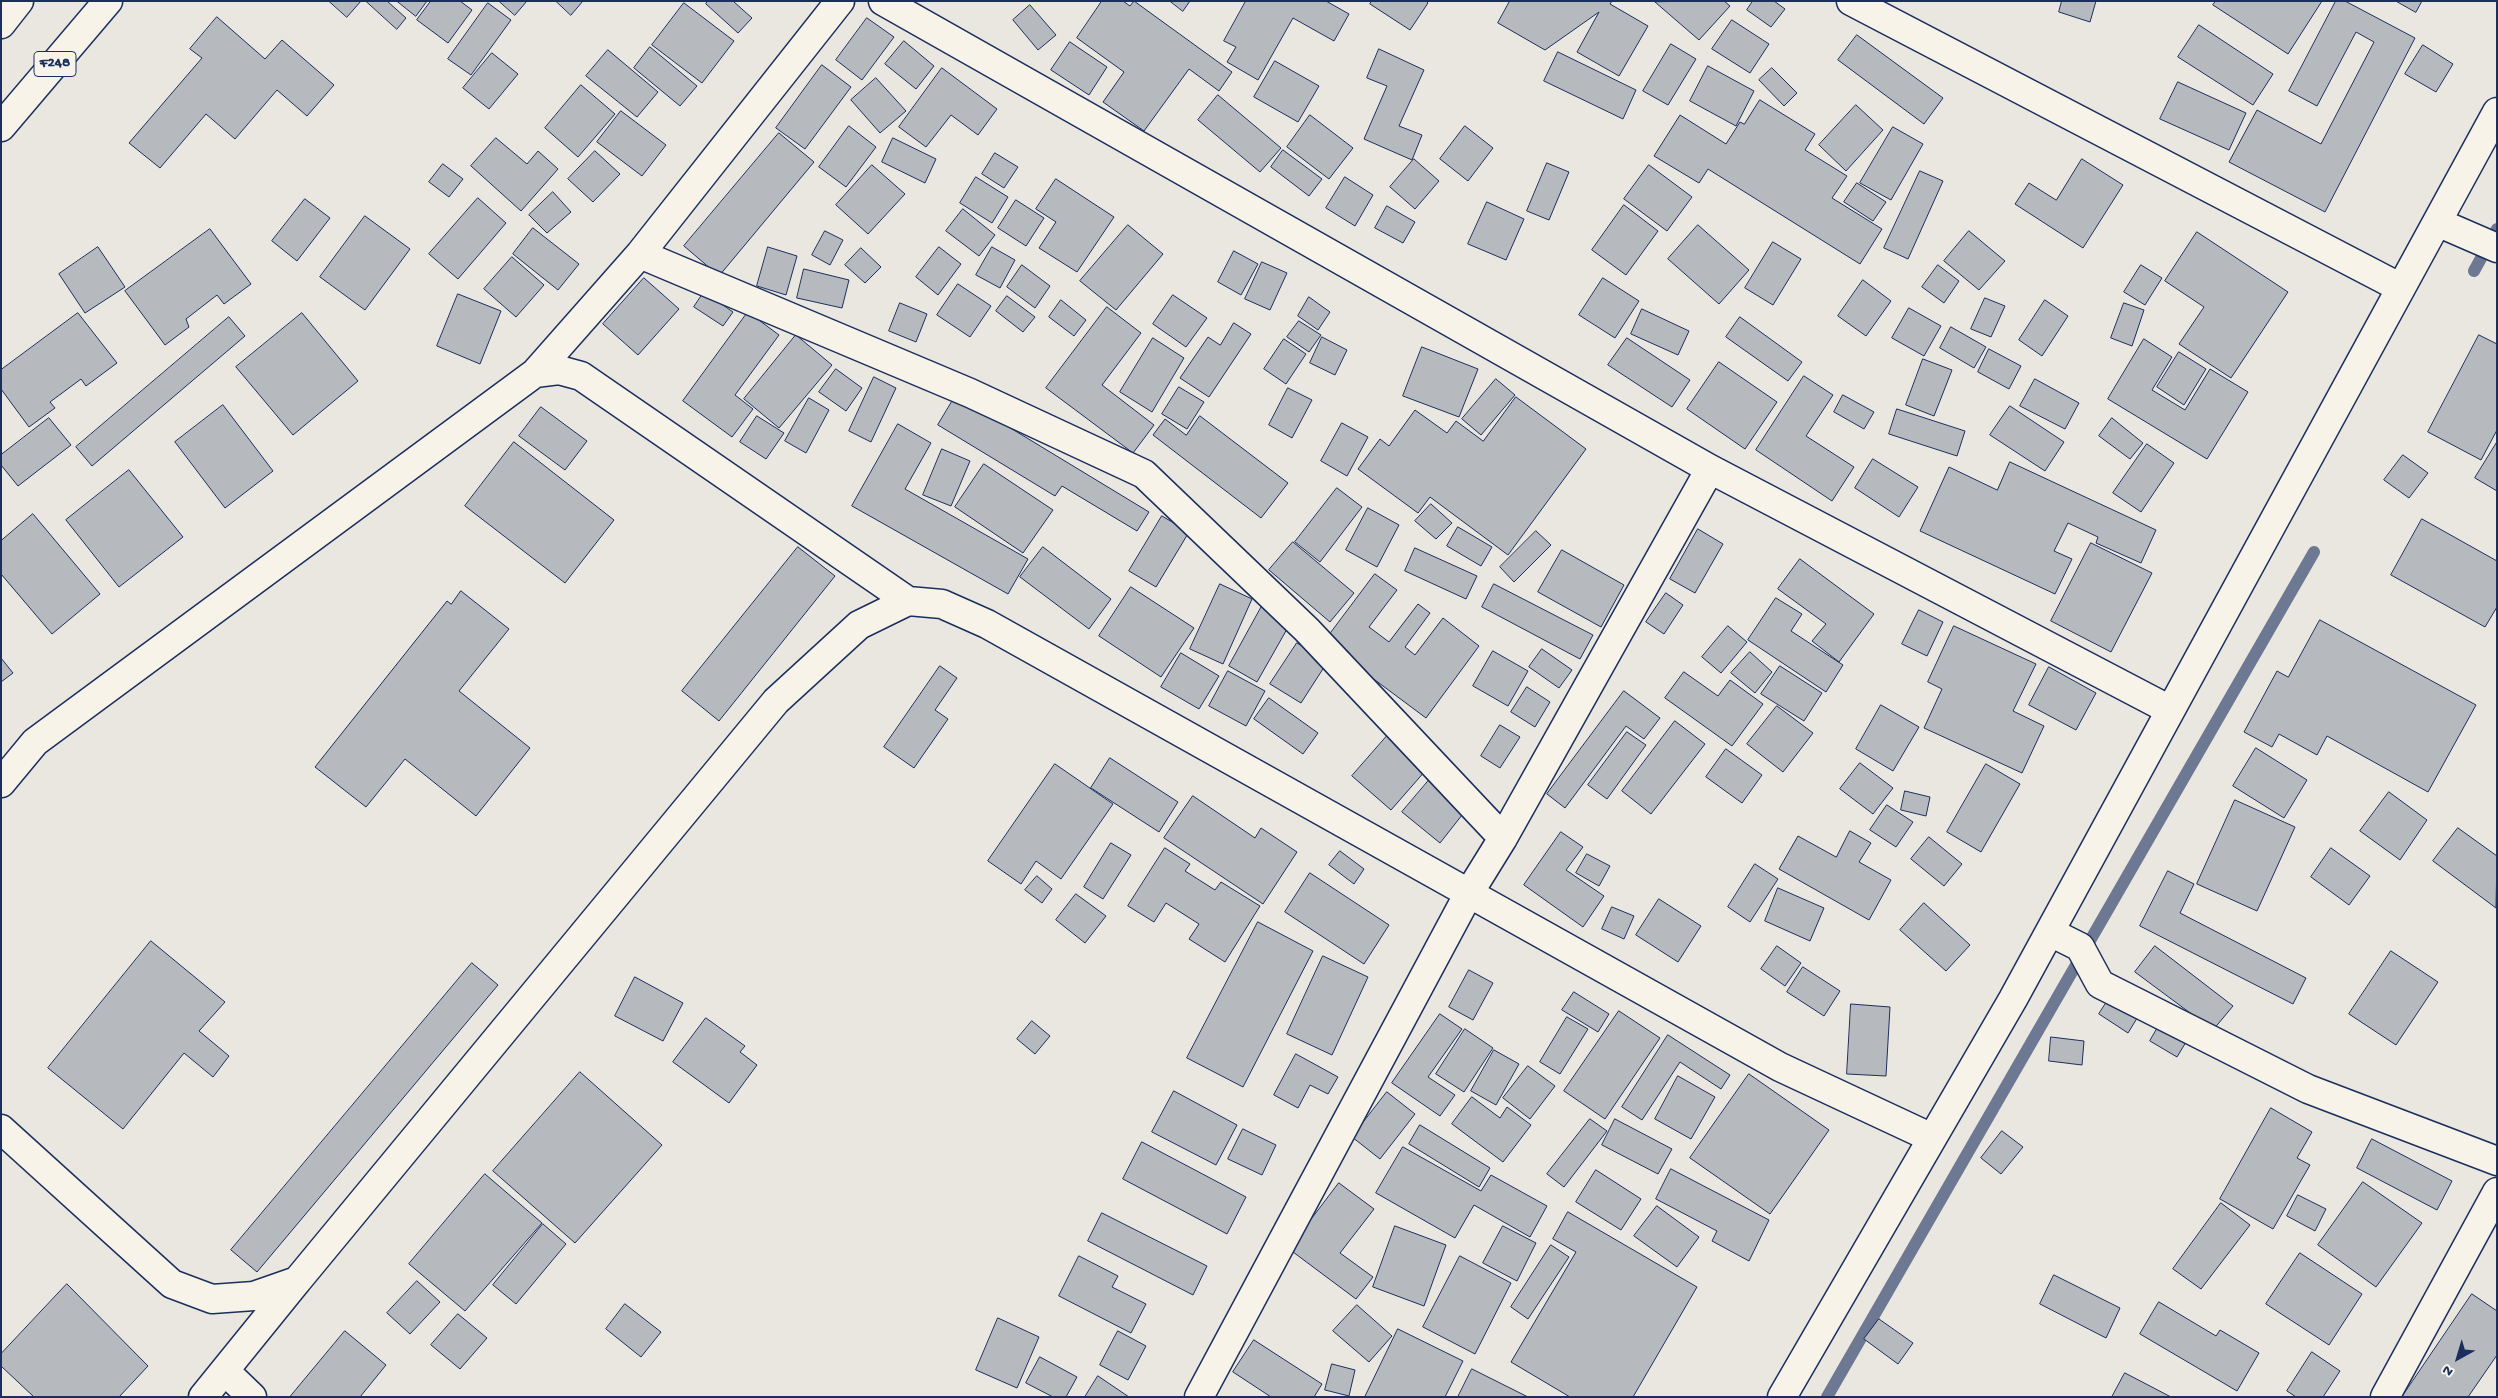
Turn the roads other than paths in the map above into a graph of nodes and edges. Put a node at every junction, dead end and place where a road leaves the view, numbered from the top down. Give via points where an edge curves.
1 (19, 1) edge
2 (108, 1) edge
3 (840, 1) edge
4 (883, 1) edge
5 (1851, 1) edge
6 (1, 24) edge
7 (2497, 112) edge
8 (1, 127) edge
9 (2437, 222) junction
10 (2485, 243) edge
11 (640, 254) junction
12 (2401, 288) junction
13 (535, 373) junction
14 (1710, 469) junction
15 (908, 601) junction
16 (2170, 710) junction
17 (1, 784) edge
18 (1503, 838) junction
19 (1469, 893) junction
20 (2050, 932) junction
21 (1, 1129) edge
22 (1932, 1138) junction
23 (2497, 1160) edge
24 (2497, 1192) edge
25 (297, 1280) junction
26 (225, 1371) junction
27 (203, 1397) edge
28 (252, 1397) edge
29 (1199, 1397) edge
30 (1782, 1397) edge
31 (2385, 1397) edge

1 - 6 street
2 - 8 street, F248
3 - 11 street
4 - 14 street
5 - 12 street
7 - 9 street
9 - 10 street
9 - 12 street
11 - 13 street
11 - 18 street via 970,393 1144,474 1308,630
12 - 16 street
13 - 15 street via 559,370 581,376
13 - 17 street via 35,742
14 - 16 street
14 - 18 street
15 - 19 street via 942,604 987,624
15 - 25 street via 859,625 776,701
16 - 20 street
18 - 19 street
19 - 22 street via 1780,1067
19 - 29 street
20 - 22 street
20 - 23 street via 2080,947 2100,984 2308,1089
21 - 25 street via 172,1284 212,1299 254,1296
22 - 30 street
24 - 31 street
25 - 26 street
26 - 27 street
26 - 28 street

